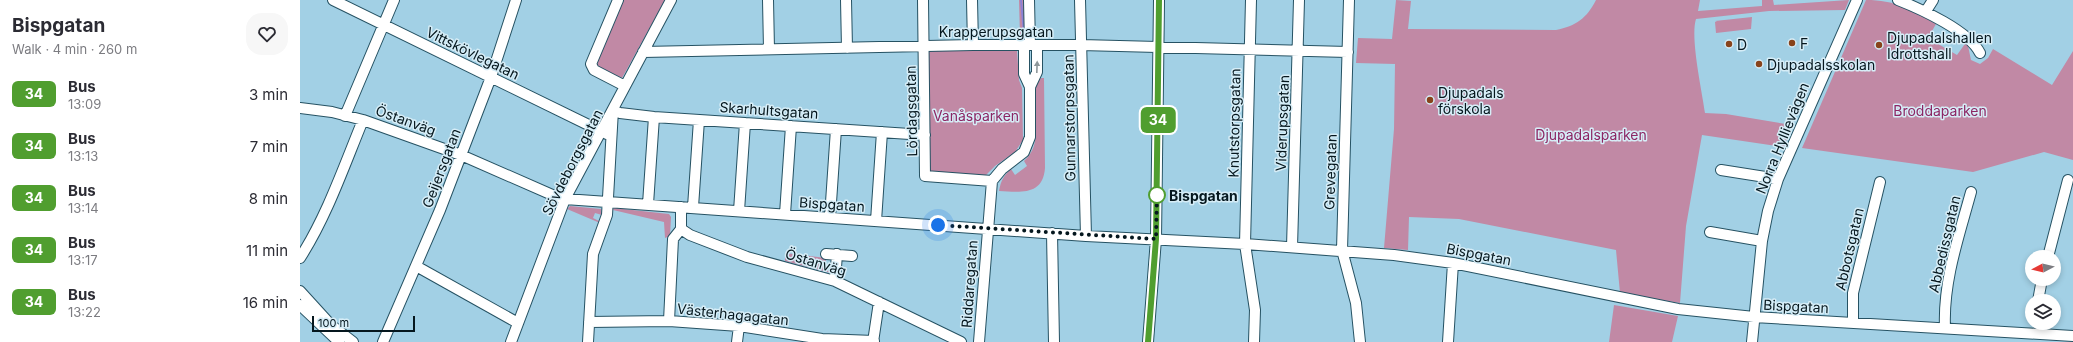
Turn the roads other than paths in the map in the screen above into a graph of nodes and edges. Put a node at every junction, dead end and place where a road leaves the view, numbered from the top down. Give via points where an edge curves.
1 (333, 0) edge
2 (394, 0) edge
3 (516, 0) edge
4 (618, 0) edge
5 (671, 0) edge
6 (768, 0) edge
7 (846, 0) edge
8 (923, 0) edge
9 (972, 0) edge
10 (1029, 0) edge
11 (1080, 0) edge
12 (1159, 0) edge
13 (1251, 0) edge
14 (1299, 0) edge
15 (1350, 0) edge
16 (1857, 0) edge
17 (1898, 0) edge
18 (1933, 0) edge
19 (1926, 11) junction
20 (384, 26) junction
21 (924, 45) junction
22 (973, 45) junction
23 (1030, 45) junction
24 (1082, 45) junction
25 (1159, 47) junction
26 (847, 48) junction
27 (769, 49) junction
28 (1250, 49) junction
29 (1298, 50) junction
30 (643, 52) junction
31 (1348, 52) junction
32 (1980, 53) dead end
33 (491, 77) junction
34 (625, 86) junction
35 (300, 108) edge
36 (613, 110) junction
37 (346, 116) junction
38 (654, 117) junction
39 (363, 120) junction
40 (699, 120) junction
41 (745, 123) junction
42 (791, 126) junction
43 (836, 129) junction
44 (601, 132) junction
45 (882, 132) junction
46 (925, 135) junction
47 (611, 136) junction
48 (461, 155) junction
49 (1721, 170) dead end
50 (1778, 179) junction
51 (2068, 180) dead end
52 (992, 181) junction
53 (1880, 182) dead end
54 (1971, 192) dead end
55 (566, 199) junction
56 (606, 201) junction
57 (648, 204) junction
58 (680, 207) junction
59 (693, 207) junction
60 (739, 211) junction
61 (784, 214) junction
62 (830, 217) junction
63 (876, 221) junction
64 (681, 229) junction
65 (988, 229) junction
66 (1710, 232) dead end
67 (1052, 233) junction
68 (1086, 236) junction
69 (1156, 239) junction
70 (1762, 240) junction
71 (1245, 244) junction
72 (1292, 247) junction
73 (1342, 250) junction
74 (2050, 250) edge
75 (826, 254) dead end
76 (837, 254) junction
77 (852, 256) dead end
78 (300, 258) edge
79 (1453, 262) junction
80 (416, 266) junction
81 (835, 281) junction
82 (300, 292) edge
83 (880, 302) junction
84 (300, 305) edge
85 (1754, 317) junction
86 (670, 321) junction
87 (588, 322) junction
88 (518, 323) junction
89 (1853, 323) junction
90 (739, 326) junction
91 (1945, 327) junction
92 (2025, 328) edge
93 (2045, 330) edge
94 (2073, 336) edge
95 (338, 342) edge
96 (353, 342) edge
97 (383, 342) edge
98 (511, 342) edge
99 (588, 342) edge
100 (737, 342) edge
101 (874, 342) edge
102 (961, 342) edge
103 (979, 342) edge
104 (1054, 342) edge
105 (1148, 342) edge
106 (1254, 342) edge
107 (1360, 342) edge
108 (1448, 342) edge
109 (1752, 342) edge

1 - 20 street, Vittskövlegatan
2 - 20 street
3 - 33 street, Geijersgatan
4 - 34 street via 590,64 594,70
5 - 30 street, Sövdeborgsgatan
6 - 27 street
7 - 26 street
8 - 21 street, Lördagsgatan
9 - 22 street
10 - 23 street
11 - 24 street, Gunnarstorpsgatan
12 - 25 street
13 - 28 street, Knutstorpsgatan
14 - 29 street, Viderupsgatan
15 - 31 street, Grevegatan
16 - 50 street, Norra Hyllievägen
17 - 19 street
18 - 19 street
19 - 32 street via 1969,38
20 - 33 street, Vittskövlegatan
20 - 37 street
21 - 22 street, Krapperupsgatan
21 - 26 street, Krapperupsgatan
21 - 46 street, Lördagsgatan
22 - 23 street, Krapperupsgatan
23 - 24 street, Krapperupsgatan
23 - 52 street via 1037,72 1030,87 1031,129 1028,145 1024,152 1002,169
24 - 25 street, Krapperupsgatan
24 - 68 street, Gunnarstorpsgatan
25 - 28 street, Krapperupsgatan
25 - 69 street
26 - 27 street, Krapperupsgatan
27 - 30 street, Krapperupsgatan
28 - 29 street, Krapperupsgatan
28 - 71 street, Knutstorpsgatan
29 - 31 street, Krapperupsgatan
29 - 72 street, Viderupsgatan
30 - 34 street, Sövdeborgsgatan
31 - 73 street, Grevegatan
33 - 44 street, Vittskövlegatan
33 - 48 street, Geijersgatan
34 - 36 street, Sövdeborgsgatan
35 - 37 street, Östanväg
36 - 38 street, Skarhultsgatan
36 - 44 street, Sövdeborgsgatan
36 - 47 street
37 - 39 street, Östanväg
38 - 40 street, Skarhultsgatan
38 - 57 street
39 - 48 street, Östanväg
39 - 78 street via 325,213
40 - 41 street, Skarhultsgatan
40 - 59 street
41 - 42 street, Skarhultsgatan
41 - 60 street
42 - 43 street, Skarhultsgatan
42 - 61 street
43 - 45 street, Skarhultsgatan
43 - 62 street
44 - 47 street, Vittskövlegatan
44 - 55 street, Sövdeborgsgatan
45 - 46 street, Skarhultsgatan
45 - 63 street
46 - 52 street, Lördagsgatan via 925,176
47 - 56 street
48 - 55 street, Östanväg
48 - 80 street, Geijersgatan
49 - 50 street
50 - 70 street, Norra Hyllievägen
51 - 74 street
52 - 65 street
53 - 89 street, Abbotsgatan via 1853,293
54 - 91 street, Abbedissgatan via 1949,274 1945,296
55 - 56 street, Bispgatan
55 - 88 street, Sövdeborgsgatan
56 - 57 street, Bispgatan
56 - 87 street via 607,215 592,254
57 - 58 street, Bispgatan
58 - 59 street, Bispgatan
58 - 64 street
59 - 60 street, Bispgatan
60 - 61 street, Bispgatan
61 - 62 street, Bispgatan
62 - 63 street, Bispgatan
63 - 65 street, Bispgatan
64 - 81 street, Östanväg via 690,235 747,257
64 - 86 street via 673,239
65 - 67 street, Bispgatan
65 - 103 street, Riddaregatan
66 - 70 street
67 - 68 street, Bispgatan
67 - 104 street
68 - 69 street, Bispgatan
69 - 71 street, Bispgatan
69 - 105 street
70 - 85 street, Norra Hyllievägen
71 - 72 street, Bispgatan
71 - 106 street, Knutstorpsgatan via 1255,310
72 - 73 street, Bispgatan
73 - 79 street, Bispgatan
73 - 107 street, Grevegatan via 1356,303
75 - 76 street
76 - 77 street
76 - 81 street
79 - 85 street, Bispgatan via 1670,308
79 - 108 street
80 - 88 street
80 - 97 street, Geijersgatan
81 - 83 street, Östanväg
82 - 96 street via 331,325
83 - 101 street
83 - 102 street, Östanväg
84 - 95 street
85 - 89 street, Bispgatan
85 - 109 street, Norra Hyllievägen
86 - 87 street, Västerhagagatan
86 - 90 street, Västerhagagatan
87 - 99 street
88 - 98 street, Sövdeborgsgatan
89 - 91 street, Bispgatan
90 - 100 street
90 - 101 street, Västerhagagatan via 822,339
91 - 92 street, Bispgatan
93 - 94 street, Bispgatan

